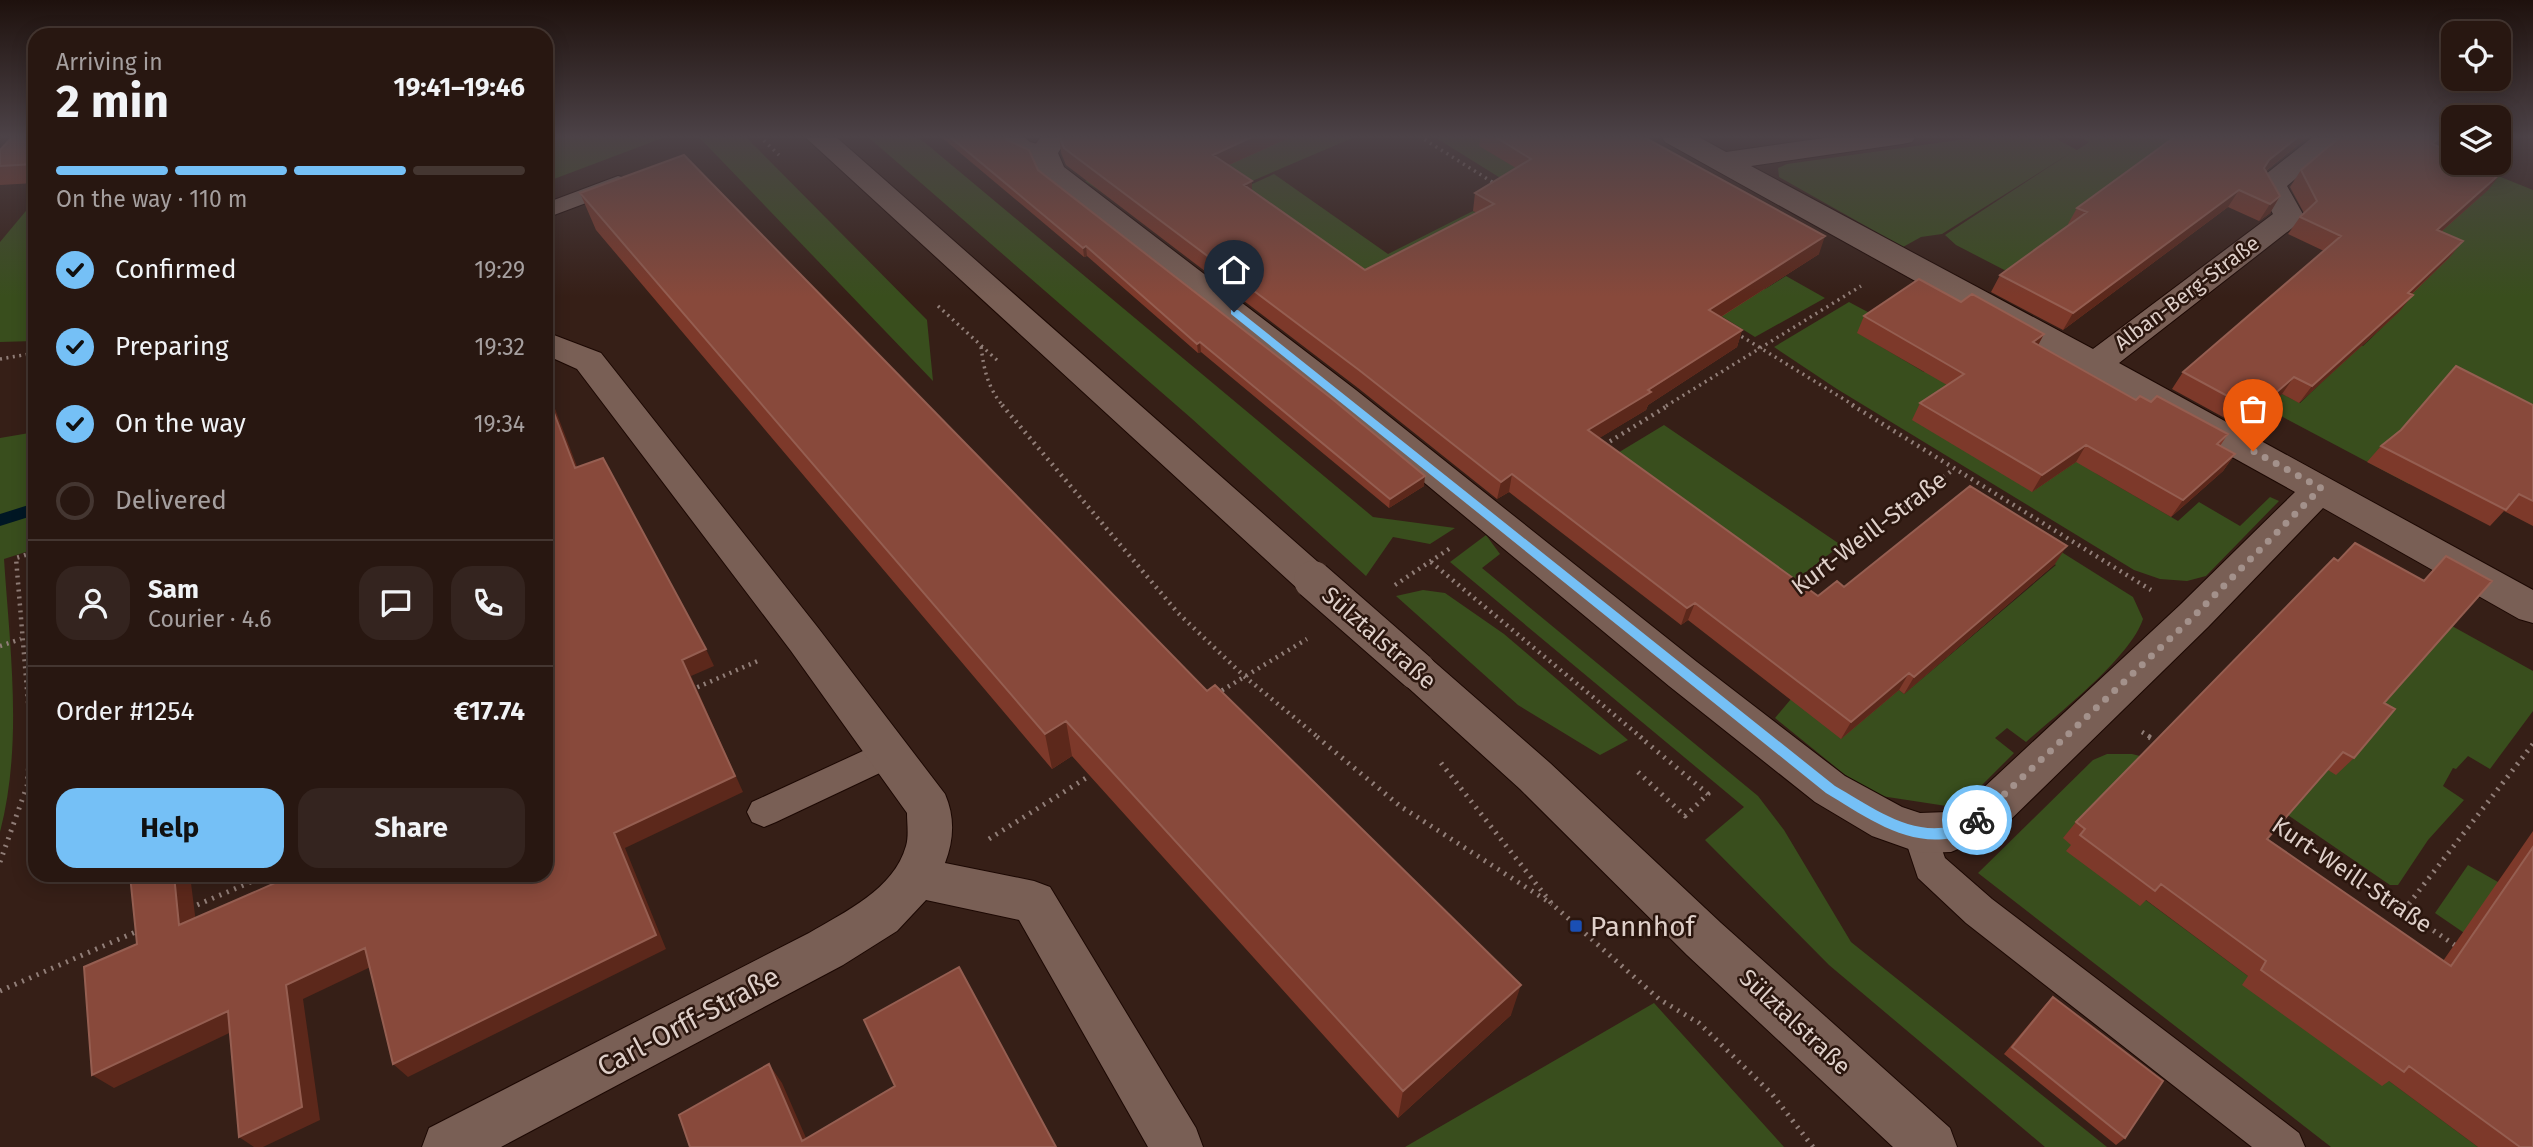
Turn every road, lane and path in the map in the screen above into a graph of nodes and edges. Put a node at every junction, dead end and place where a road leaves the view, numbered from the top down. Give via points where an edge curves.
1 (601, 190) edge
2 (878, 190) edge
3 (1076, 190) edge
4 (1775, 190) edge
5 (2274, 190) edge
6 (553, 208) edge
7 (1899, 259) junction
8 (1727, 328) edge
9 (553, 346) edge
10 (981, 347) dead end
11 (1761, 348) junction
12 (28, 355) edge
13 (0, 359) edge
14 (2095, 364) junction
15 (1597, 449) edge
16 (1954, 469) junction
17 (2321, 488) junction
18 (1495, 520) junction
19 (28, 554) edge
20 (1431, 562) junction
21 (1390, 588) dead end
22 (1791, 592) edge
23 (2533, 608) edge
24 (2194, 616) junction
25 (21, 639) junction
26 (805, 640) junction
27 (1297, 645) dead end
28 (0, 646) edge
29 (1244, 676) junction
30 (682, 694) edge
31 (28, 697) edge
32 (1209, 699) edge
33 (2101, 703) junction
34 (2533, 744) edge
35 (2169, 749) edge
36 (889, 753) junction
37 (1433, 755) dead end
38 (1104, 767) edge
39 (1638, 772) dead end
40 (28, 778) edge
41 (764, 812) dead end
42 (2270, 818) edge
43 (1904, 828) junction
44 (0, 862) edge
45 (917, 878) junction
46 (251, 882) edge
47 (1552, 904) junction
48 (2404, 910) junction
49 (178, 914) edge
50 (152, 925) edge
51 (2469, 954) edge
52 (0, 991) edge
53 (447, 1147) edge
54 (1177, 1147) edge
55 (1813, 1147) edge
56 (1931, 1147) edge
57 (2285, 1147) edge

1 - 6 lane
2 - 56 street, Sülztalstraße, bridge via 1535,776
3 - 18 street
4 - 7 street
5 - 14 street, Alban-Berg-Straße via 2289,216
7 - 11 path
7 - 14 street
8 - 11 path, Kurt-Weill-Straße
9 - 26 street, Carl-Orff-Straße via 589,361
10 - 29 path via 992,393 1178,614
11 - 15 path
11 - 16 path, Kurt-Weill-Straße
12 - 13 path
14 - 17 street
16 - 22 path, Kurt-Weill-Straße
16 - 24 path, Kurt-Weill-Straße
17 - 23 street
17 - 24 street
18 - 20 path
18 - 43 street via 1830,789
19 - 25 path via 16,558
20 - 21 path
20 - 39 path via 1708,794 1685,816
24 - 33 street
25 - 28 path
25 - 31 path
26 - 30 path
26 - 36 street, Carl-Orff-Straße
27 - 29 path
29 - 32 path
29 - 47 path via 1400,806
33 - 35 path
33 - 43 street via 1982,818 1951,832
34 - 48 path
36 - 41 lane
36 - 45 street, Carl-Orff-Straße via 929,808 930,843
37 - 47 path
38 - 45 path via 1022,820
40 - 44 path
42 - 48 path, Kurt-Weill-Straße
43 - 57 lane via 1930,867 1979,911
45 - 53 street, Carl-Orff-Straße via 880,916 826,949
45 - 54 street via 1034,901
46 - 49 path
47 - 55 path via 1659,999 1699,1023 1772,1094
48 - 51 path, Kurt-Weill-Straße
50 - 52 path

